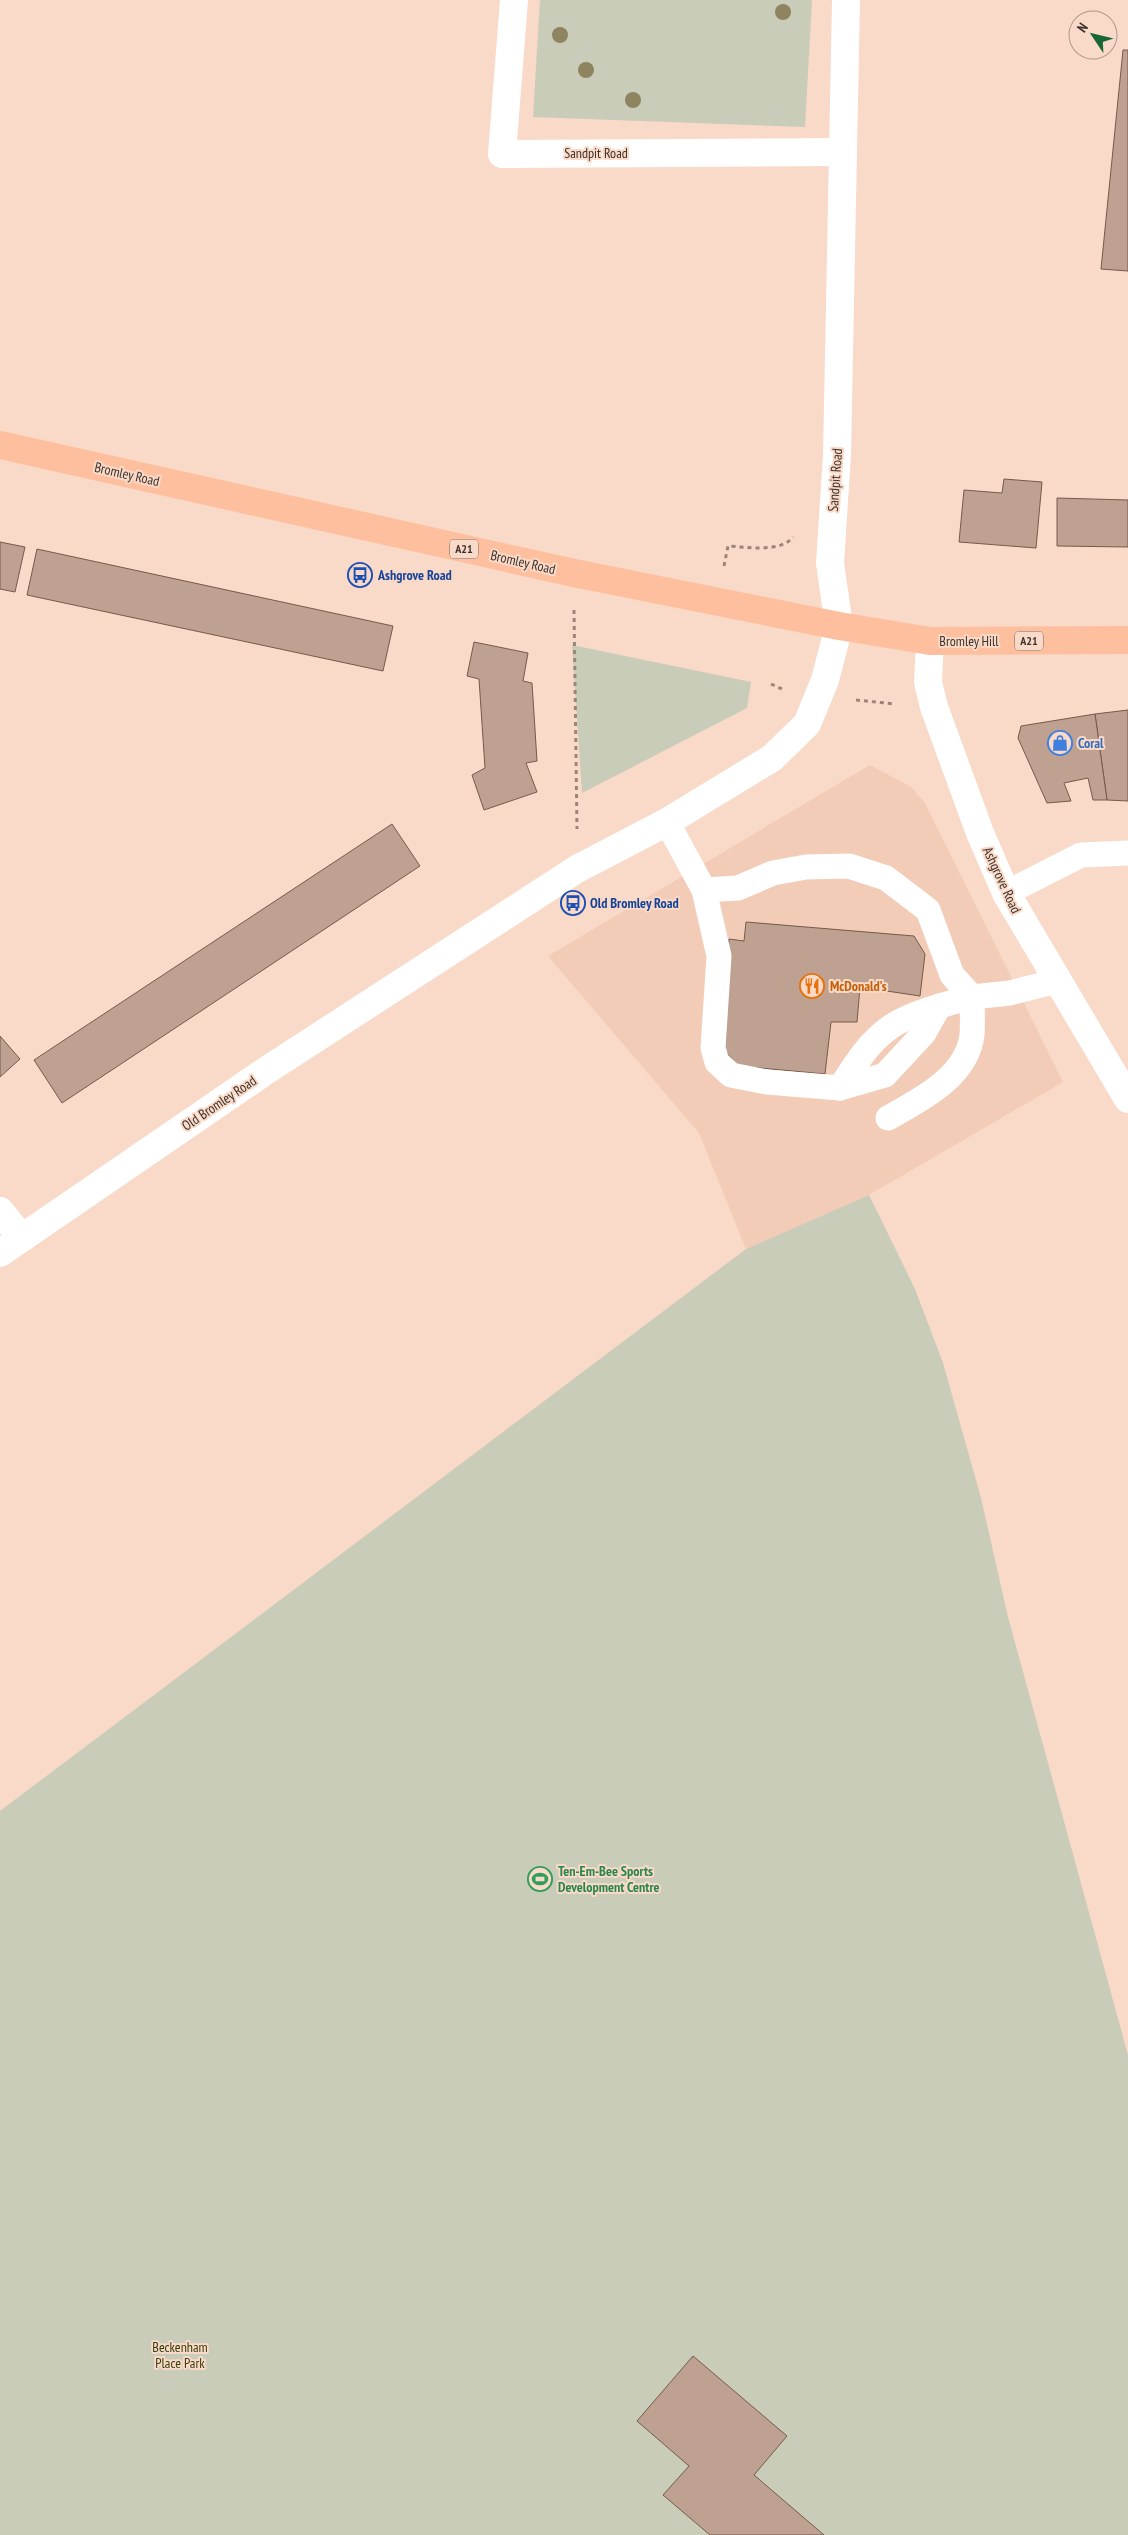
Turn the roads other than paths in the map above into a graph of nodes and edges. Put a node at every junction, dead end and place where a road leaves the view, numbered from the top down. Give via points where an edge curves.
1 (514, 0) edge
2 (846, 0) edge
3 (843, 152) junction
4 (0, 445) edge
5 (839, 626) junction
6 (1128, 640) edge
7 (930, 641) junction
8 (666, 822) junction
9 (1128, 853) edge
10 (704, 890) junction
11 (1006, 893) junction
12 (1057, 981) junction
13 (972, 997) junction
14 (1128, 1099) edge
15 (888, 1118) dead end
16 (0, 1211) edge
17 (22, 1238) junction
18 (0, 1253) edge

1 - 3 street, Sandpit Road via 502,154
2 - 3 street, Sandpit Road
3 - 5 street, Sandpit Road via 837,455 830,563
4 - 5 main road, Bromley Road / A21 via 574,573
5 - 7 main road, Bromley Road / A21
5 - 8 street, Old Bromley Road via 819,695 801,732 772,758
6 - 7 main road, Bromley Hill / A21
7 - 11 street, Ashgrove Road via 928,682 934,707 980,833
8 - 10 lane
8 - 17 street, Old Bromley Road via 577,869 267,1070
9 - 11 lane via 1081,855
10 - 13 lane via 738,888 773,873 806,866 849,866 886,878 928,910 952,975
10 - 13 lane via 719,956 713,1048 717,1062 731,1075 767,1082 840,1088 864,1052 892,1026 939,1006
11 - 12 street, Ashgrove Road
12 - 13 lane via 1010,993
12 - 14 street, Ashgrove Road
13 - 15 lane via 972,1037 960,1065 936,1090
16 - 17 street
17 - 18 street, Old Bromley Road

